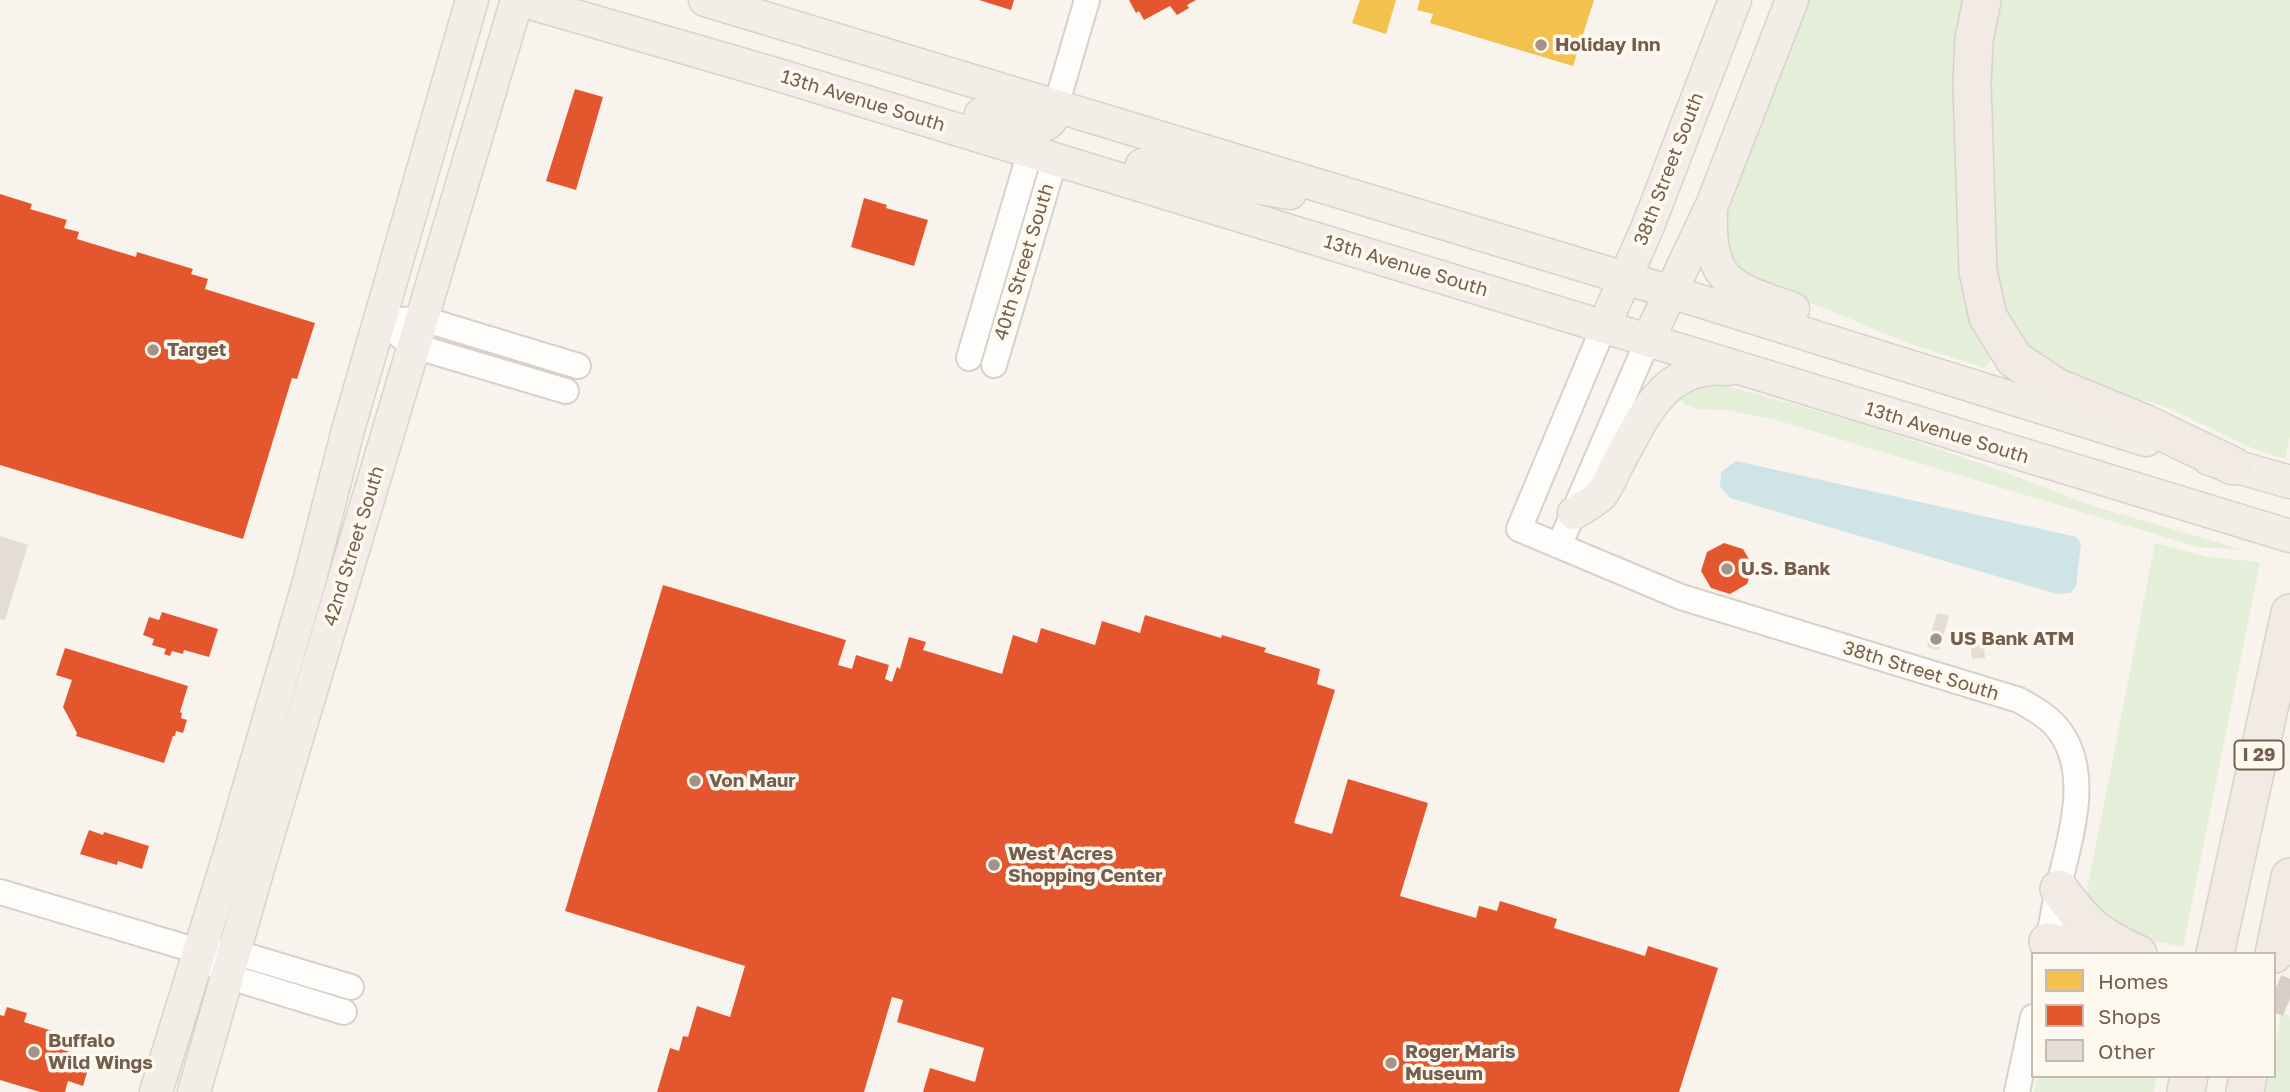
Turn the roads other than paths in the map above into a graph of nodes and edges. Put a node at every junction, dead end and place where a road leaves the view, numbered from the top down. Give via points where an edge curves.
1 (472, 0) edge
2 (518, 0) edge
3 (705, 0) edge
4 (1087, 0) edge
5 (1735, 0) edge
6 (1792, 0) edge
7 (1982, 0) edge
8 (772, 73) junction
9 (1056, 106) junction
10 (1043, 155) junction
11 (1712, 205) junction
12 (1389, 206) junction
13 (1626, 278) junction
14 (1671, 292) junction
15 (379, 321) junction
16 (1604, 326) junction
17 (419, 332) junction
18 (1648, 340) junction
19 (969, 358) dead end
20 (994, 365) dead end
21 (578, 366) dead end
22 (1749, 371) junction
23 (1971, 386) junction
24 (566, 391) dead end
25 (2233, 466) junction
26 (2290, 482) edge
27 (1574, 513) junction
28 (2290, 537) edge
29 (1559, 546) junction
30 (2290, 613) edge
31 (2059, 889) junction
32 (0, 892) edge
33 (2287, 892) edge
34 (2047, 948) edge
35 (198, 951) junction
36 (2094, 952) edge
37 (2134, 952) edge
38 (2215, 952) edge
39 (2274, 952) edge
40 (231, 964) junction
41 (351, 987) dead end
42 (344, 1012) dead end
43 (2031, 1026) edge
44 (156, 1092) edge
45 (194, 1092) edge
46 (2017, 1092) edge

1 - 15 main road, 42nd Street South
2 - 8 main road, 13th Avenue South
2 - 17 main road, 42nd Street South
3 - 9 main road
4 - 9 street
5 - 13 main road, 38th Street South
6 - 11 main road
7 - 25 highway via 1972,83 1978,271 1988,317 2014,359 2056,387
8 - 9 main road via 916,95 1030,128 1052,120
8 - 10 main road, 13th Avenue South
9 - 12 main road
10 - 12 main road via 1051,142 1065,142 1189,177
10 - 16 main road, 13th Avenue South
10 - 19 street
10 - 20 street, 40th Street South
11 - 14 main road
11 - 23 main road via 1712,253 1733,285 1870,339
12 - 13 main road
13 - 14 main road
13 - 16 main road, 38th Street South
14 - 18 main road
14 - 23 main road
15 - 17 street
15 - 35 main road, 42nd Street South via 309,582
16 - 18 main road, 13th Avenue South
16 - 29 street, 38th Street South via 1519,529
17 - 21 street
17 - 24 street
17 - 40 main road, 42nd Street South
18 - 22 main road, 13th Avenue South
18 - 27 street
22 - 27 main road via 1694,371 1670,385 1644,416 1601,496
22 - 28 main road, 13th Avenue South
23 - 25 main road
25 - 26 main road
27 - 29 street
29 - 31 street, 38th Street South via 1681,597 2019,700 2044,715 2060,731 2075,765 2073,822
30 - 38 highway, I 29
31 - 34 street, 38th Street South
31 - 37 highway via 2087,925
32 - 35 street
33 - 39 highway
34 - 36 highway
35 - 40 street
35 - 44 main road, 42nd Street South
40 - 41 street
40 - 42 street
40 - 45 main road, 42nd Street South
43 - 46 street

